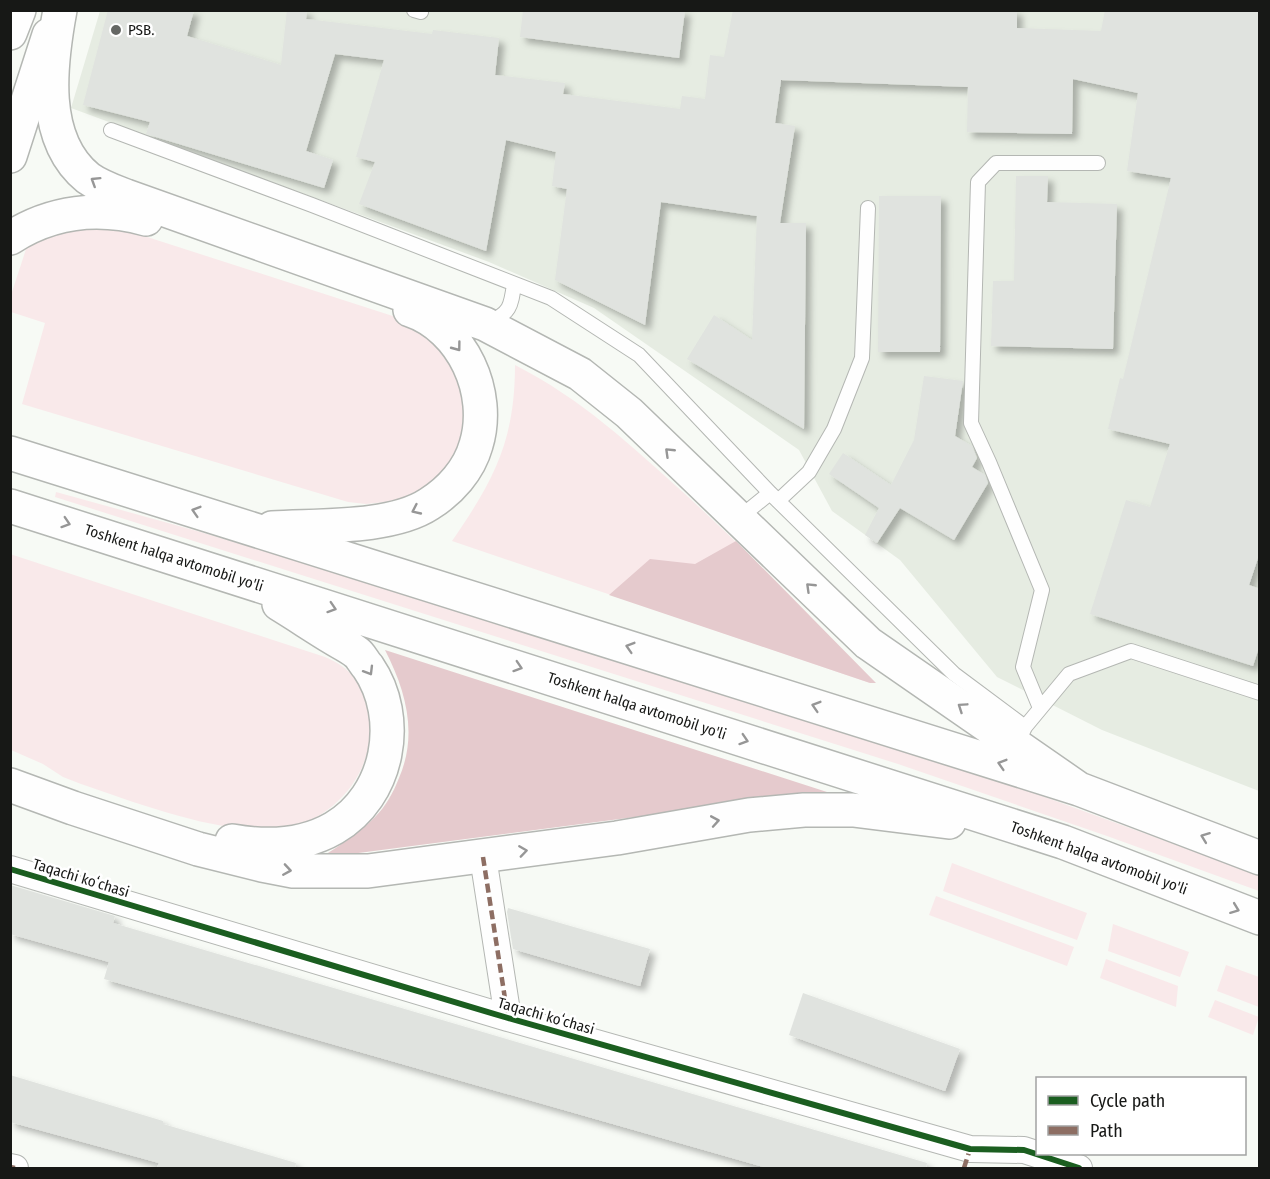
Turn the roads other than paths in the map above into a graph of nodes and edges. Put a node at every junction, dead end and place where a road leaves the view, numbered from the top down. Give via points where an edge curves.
1 (21, 10) edge
2 (59, 10) edge
3 (10, 33) edge
4 (10, 47) edge
5 (111, 130) dead end
6 (10, 156) edge
7 (1098, 163) dead end
8 (868, 208) dead end
9 (10, 238) edge
10 (514, 284) junction
11 (485, 324) junction
12 (10, 453) edge
13 (774, 497) junction
14 (10, 506) edge
15 (739, 518) junction
16 (252, 529) junction
17 (237, 578) junction
18 (1260, 693) edge
19 (1040, 708) junction
20 (1021, 735) junction
21 (10, 772) edge
22 (10, 785) edge
23 (1079, 789) junction
24 (1064, 842) junction
25 (483, 857) junction
26 (1260, 858) edge
27 (10, 869) edge
28 (1260, 918) edge
29 (508, 1018) junction
30 (1036, 1154) edge
31 (1039, 1155) edge
32 (967, 1159) edge
33 (10, 1167) edge
34 (15, 1168) edge
35 (1079, 1168) edge

1 - 3 main road
1 - 4 main road
2 - 6 main road
11 -> 2 main road via 94,182 69,158 55,116 51,90
5 - 10 lane
7 - 19 lane via 996,163 978,182 971,423 1042,590 1023,667
8 - 13 lane via 862,358 834,429 809,471
9 -> 16 main road via 73,212 106,211 139,217 419,313 461,350 477,384 480,424 468,463 444,493 410,514 374,522
10 - 11 lane via 512,301 504,316
10 - 13 lane via 551,298 639,355
15 -> 11 main road via 629,412 580,374
16 -> 12 main road
13 - 15 lane
13 - 20 lane
14 -> 17 main road, Toshkent halqa avtomobil yo'li
20 -> 15 main road via 868,643
23 -> 16 main road
17 -> 21 main road via 357,653 379,688 387,731 386,754 369,794 353,812 335,827 315,836 295,842 252,844 146,818
17 -> 24 main road, Toshkent halqa avtomobil yo'li
18 - 19 lane via 1131,651 1069,674
19 - 20 lane
20 - 23 main road
22 -> 25 main road via 198,849 293,871 368,871
26 -> 23 main road
25 -> 24 main road via 749,815 804,810 853,810 922,818
24 -> 28 main road, Toshkent halqa avtomobil yo'li
25 - 29 street
27 - 29 street, Taqachi koʻchasi
29 - 32 street, Taqachi koʻchasi
30 - 32 street, Taqachi koʻchasi via 1024,1150
31 - 35 street, Taqachi koʻchasi
33 - 34 street

